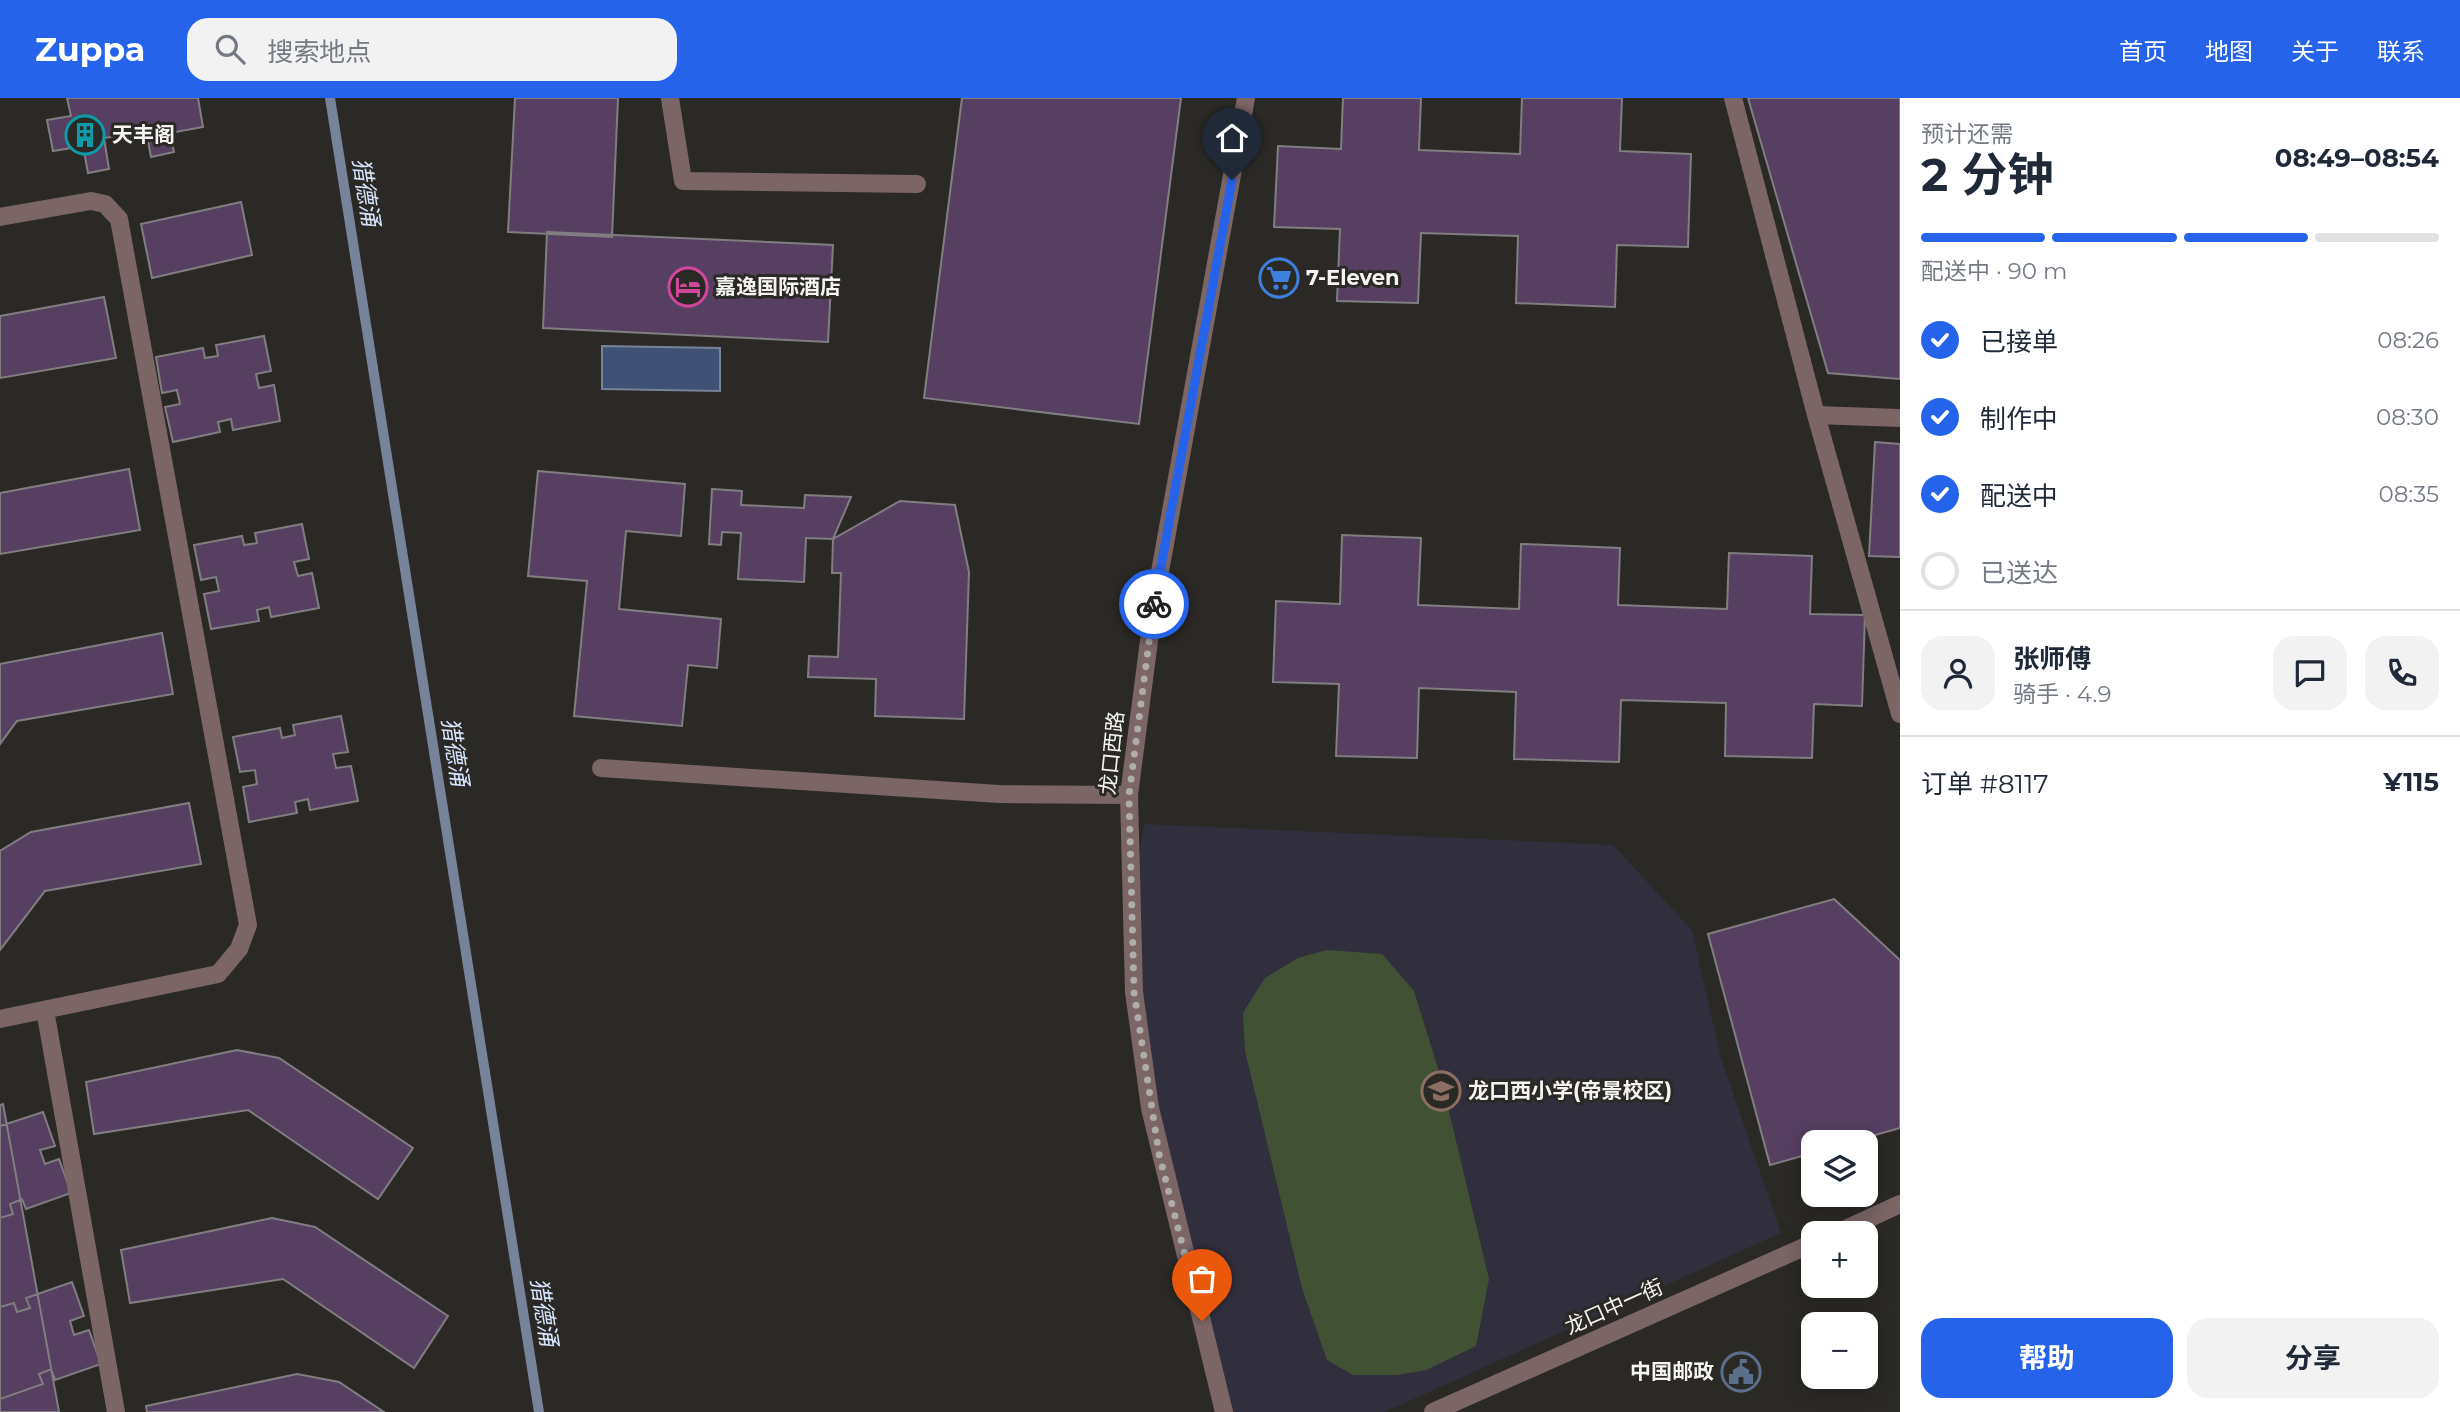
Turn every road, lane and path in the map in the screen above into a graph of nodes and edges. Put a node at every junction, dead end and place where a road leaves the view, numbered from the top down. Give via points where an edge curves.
1 (670, 98) edge
2 (1246, 98) edge
3 (1733, 98) edge
4 (916, 184) dead end
5 (0, 217) edge
6 (1816, 415) junction
7 (1900, 418) edge
8 (1900, 714) edge
9 (601, 768) dead end
10 (1129, 795) junction
11 (45, 1010) junction
12 (0, 1019) edge
13 (1900, 1205) edge
14 (1864, 1221) edge
15 (1801, 1248) edge
16 (116, 1412) edge
17 (1224, 1412) edge
18 (1433, 1412) edge

1 - 4 street via 683,181
2 - 10 street, 龙口西路 via 1153,610
3 - 6 street
5 - 11 street via 91,201 105,204 119,219 248,925 239,949 218,974
6 - 7 street
6 - 8 street
9 - 10 street via 999,794
10 - 17 street, 龙口西路 via 1134,992 1150,1108
11 - 12 street
11 - 16 street
13 - 14 street
15 - 18 street, 龙口中一街

